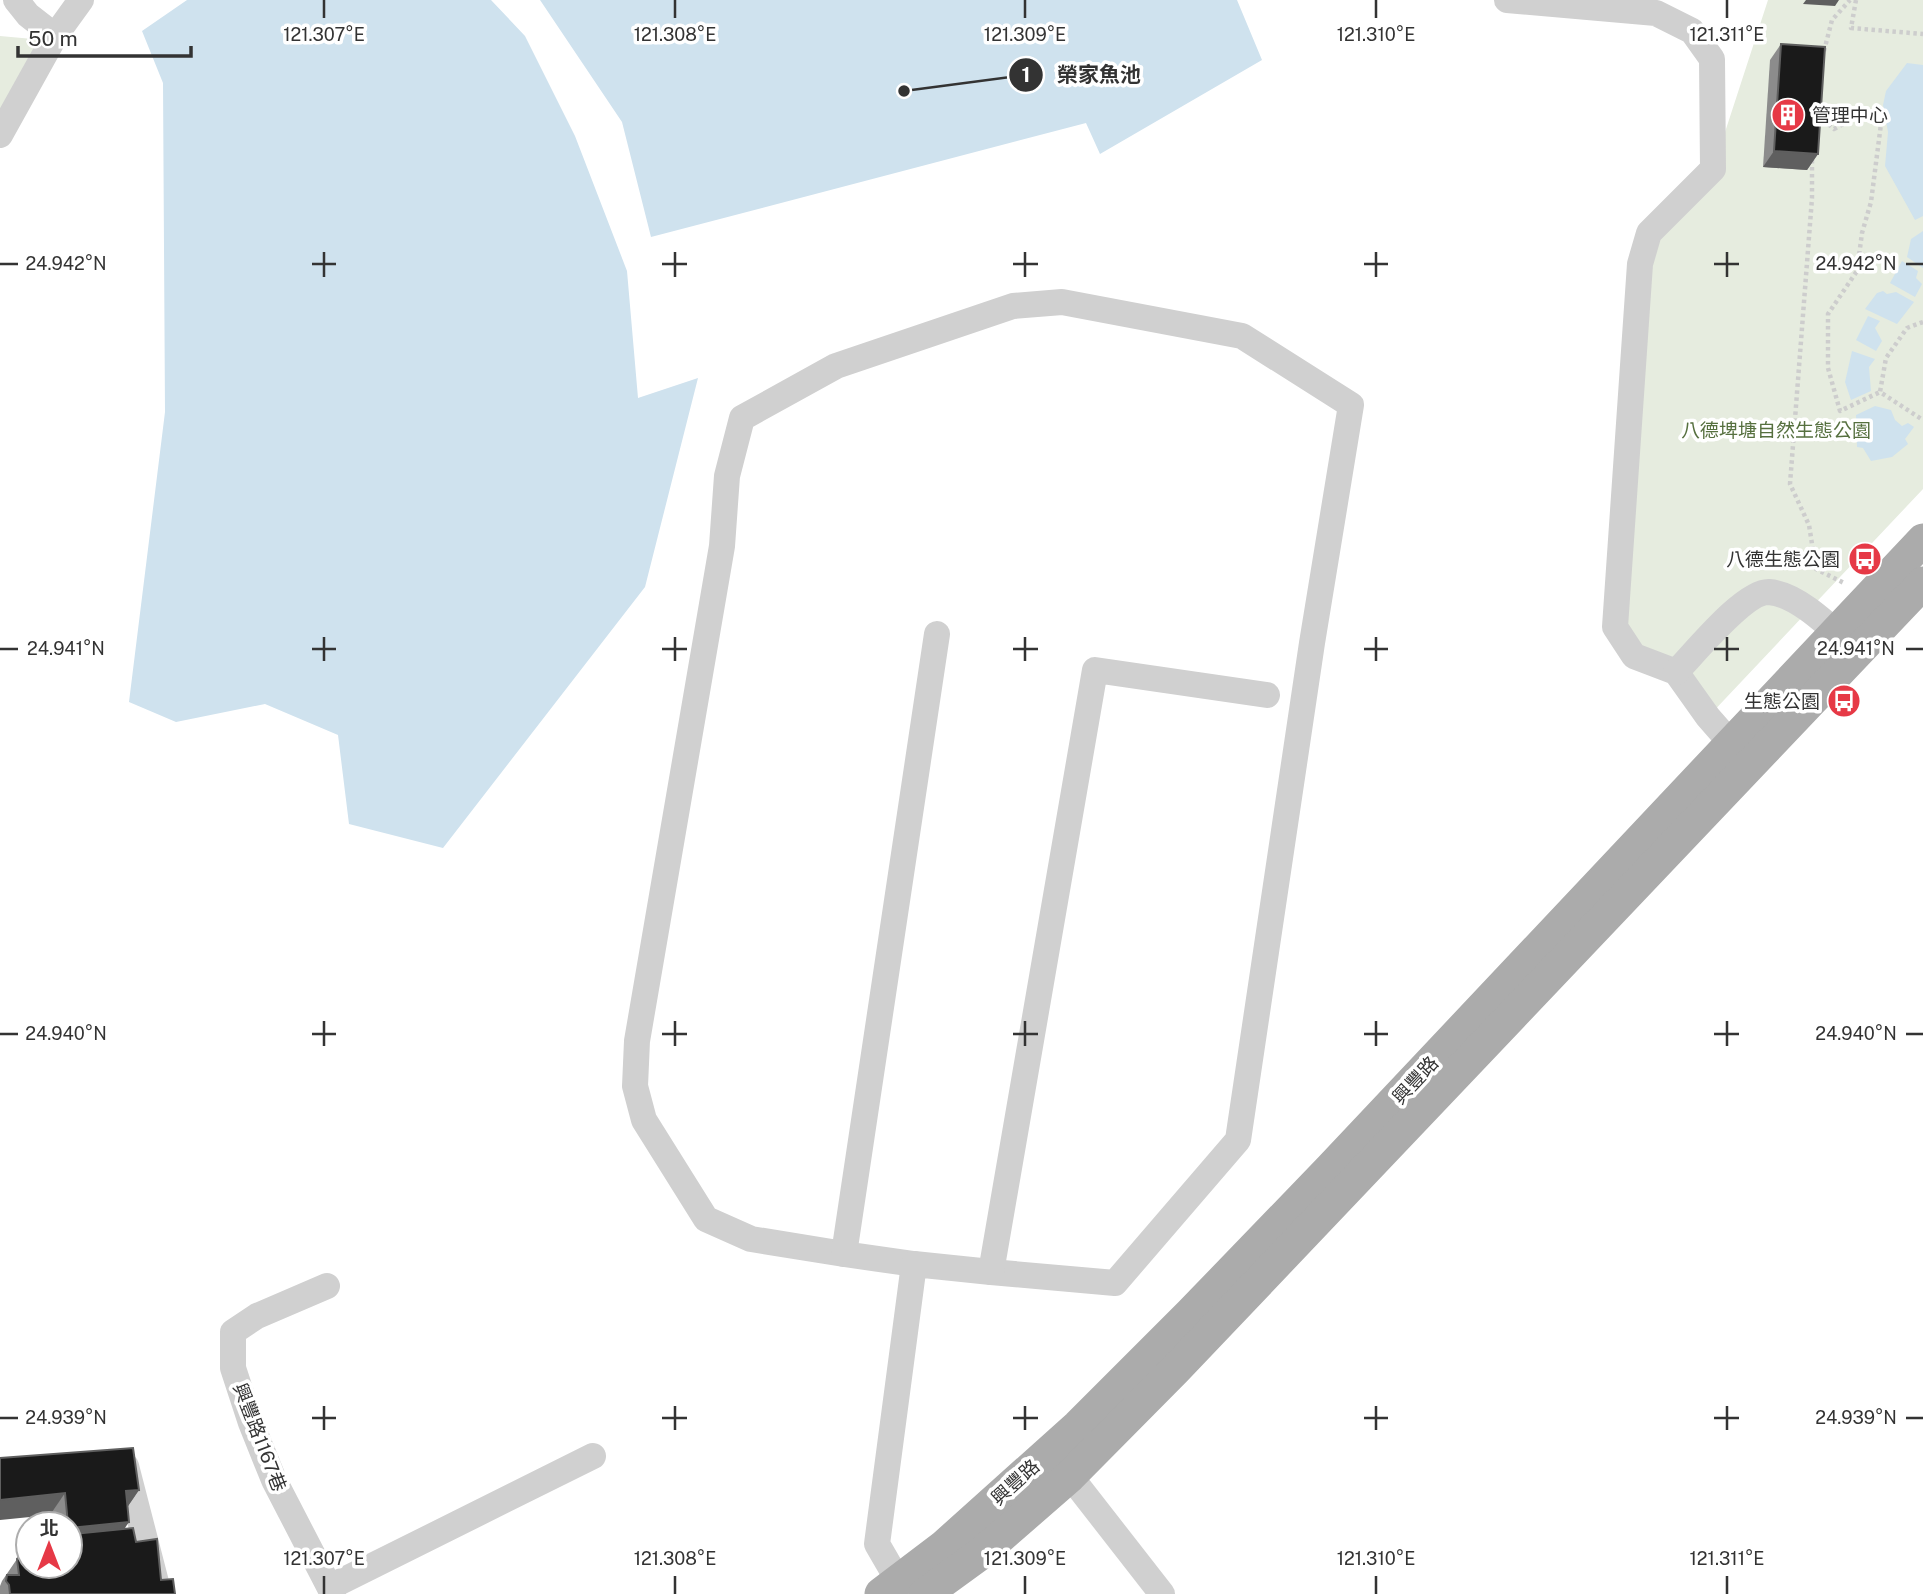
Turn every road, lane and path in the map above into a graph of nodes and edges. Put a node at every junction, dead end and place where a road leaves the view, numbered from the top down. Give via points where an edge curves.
1 (16, 0) edge
2 (81, 0) edge
3 (1507, 0) edge
4 (1850, 0) edge
5 (1856, 0) edge
6 (1923, 34) edge
7 (55, 36) junction
8 (1822, 60) edge
9 (1812, 123) edge
10 (0, 135) edge
11 (1812, 148) edge
12 (1923, 322) edge
13 (1880, 392) junction
14 (1923, 420) edge
15 (1923, 540) edge
16 (1923, 583) edge
17 (1854, 588) dead end
18 (937, 634) dead end
19 (1847, 642) junction
20 (1676, 672) junction
21 (1266, 695) dead end
22 (1742, 755) junction
23 (844, 1254) junction
24 (914, 1264) junction
25 (990, 1272) junction
26 (327, 1286) dead end
27 (593, 1456) dead end
28 (101, 1466) edge
29 (1070, 1476) junction
30 (332, 1590) edge
31 (903, 1591) edge
32 (159, 1594) edge
33 (1162, 1594) edge

1 - 7 street
2 - 7 street
3 - 20 street via 1657,13 1692,30 1712,59 1713,169 1650,233 1640,264 1615,627 1634,656
4 - 8 path via 1832,20
5 - 6 path via 1852,28
7 - 10 street
9 - 13 path via 1812,110 1834,129 1860,115 1882,116 1857,271 1828,314 1828,368 1840,411
11 - 17 path via 1790,484 1809,525 1816,569
12 - 13 path via 1906,328 1886,358
13 - 14 path
15 - 19 main road, 興豐路
16 - 19 main road, 興豐路
18 - 23 street
19 - 20 street via 1792,598 1766,592 1741,604
19 - 22 main road, 興豐路
20 - 22 street
21 - 25 street via 1095,670
22 - 29 main road, 興豐路 via 1203,1340
22 - 31 main road, 興豐路 via 1097,1408 943,1548
23 - 24 street
23 - 25 street via 751,1239 706,1219 644,1120 635,1086 637,1041 722,545 727,476 742,418 836,366 1013,306 1062,302 1242,336 1351,405 1238,1140 1115,1283
24 - 25 street
24 - 31 street via 877,1544
26 - 30 street, 興豐路1167巷 via 257,1316 233,1332 233,1368 274,1480
27 - 30 street
28 - 32 street via 127,1466
29 - 31 main road, 興豐路 via 983,1552
29 - 33 street

